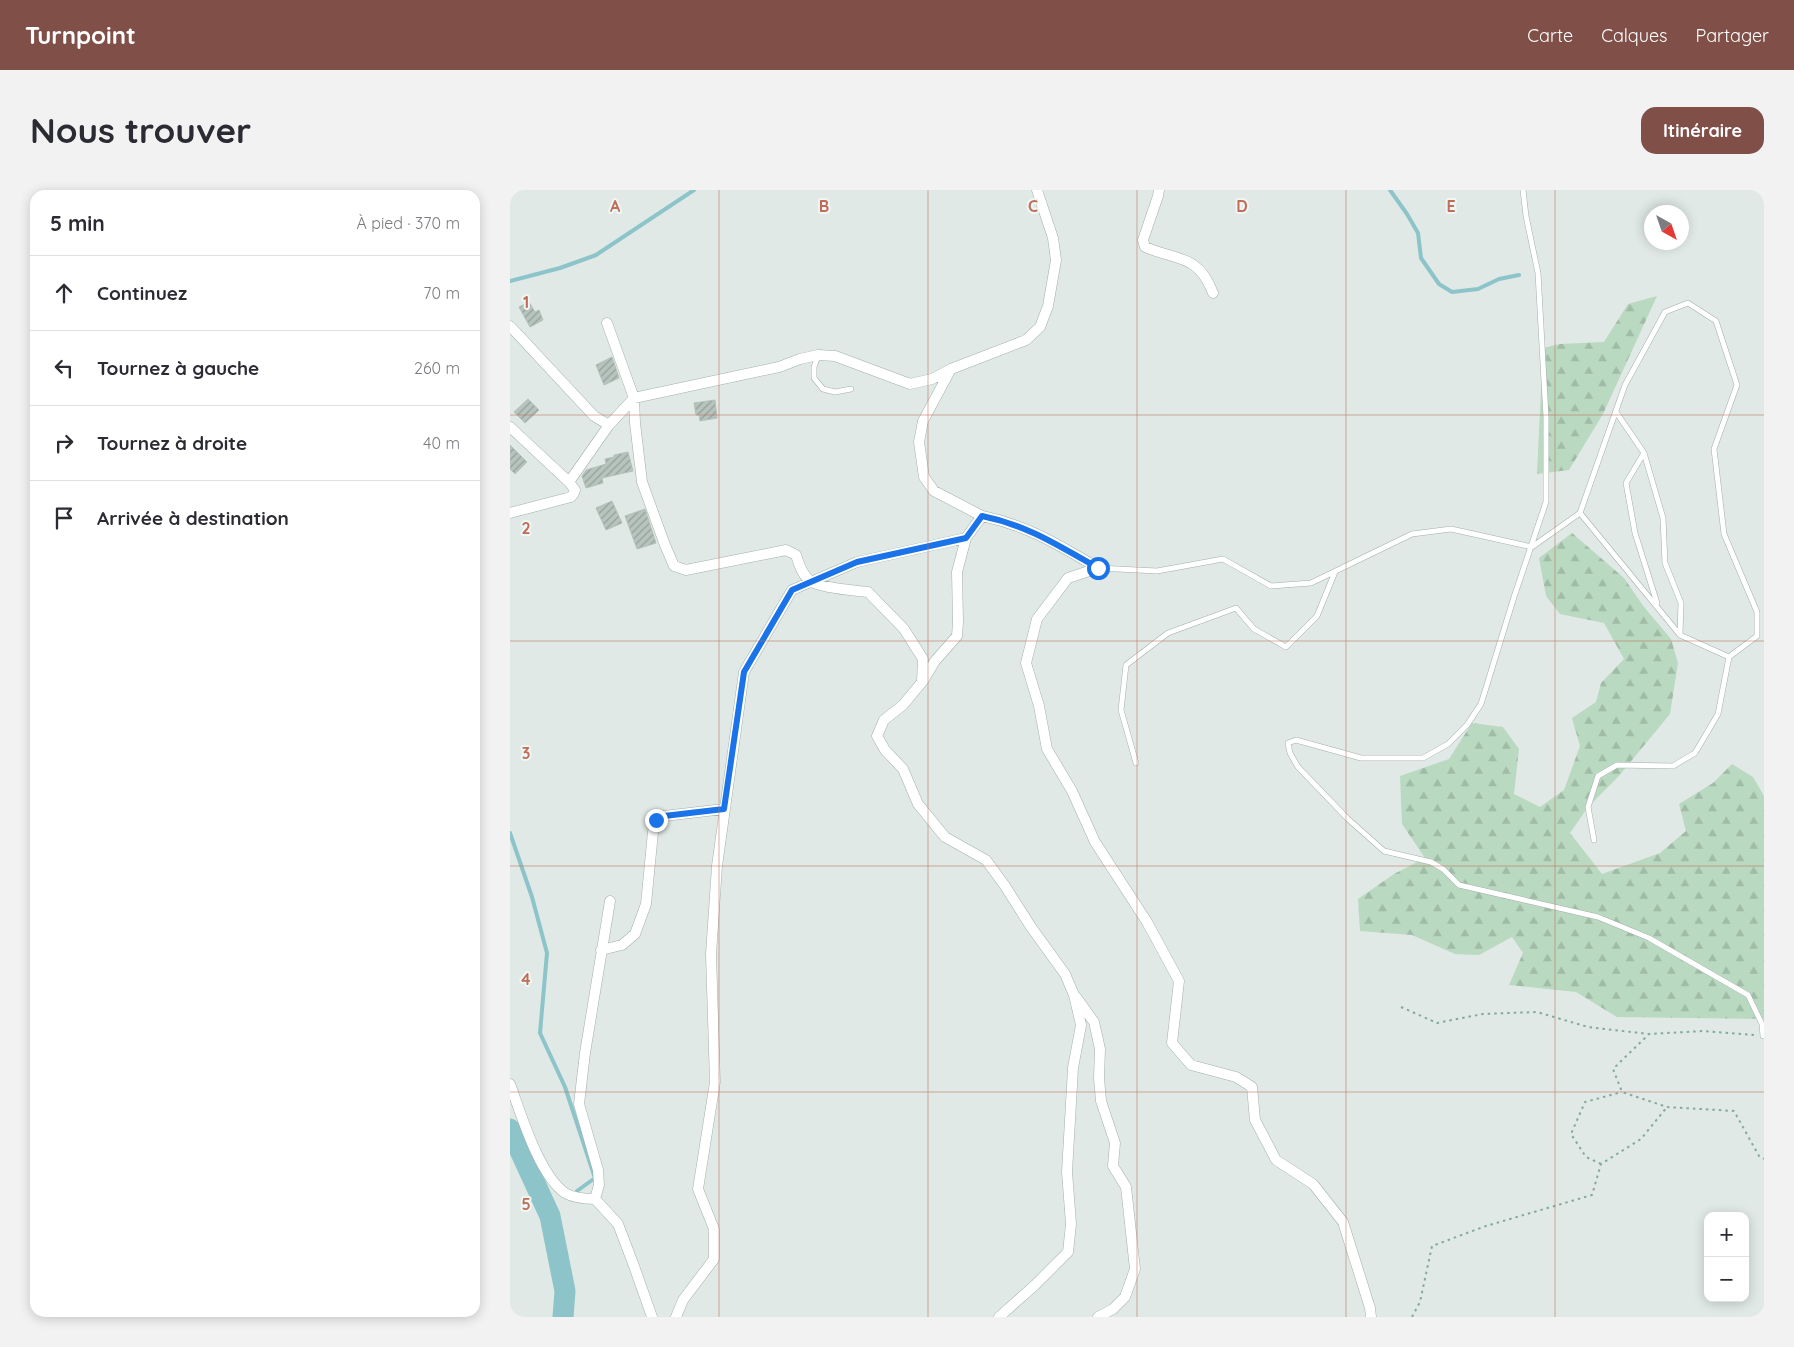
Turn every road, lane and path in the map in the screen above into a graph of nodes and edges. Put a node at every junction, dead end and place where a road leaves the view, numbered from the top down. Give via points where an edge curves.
1 (1037, 190) edge
2 (1159, 190) edge
3 (1523, 190) edge
4 (1213, 293) dead end
5 (607, 322) dead end
6 (510, 326) edge
7 (818, 355) junction
8 (952, 369) junction
9 (851, 389) dead end
10 (634, 398) junction
11 (1616, 412) junction
12 (610, 426) junction
13 (510, 427) edge
14 (1644, 453) junction
15 (569, 482) junction
16 (511, 511) edge
17 (1580, 513) junction
18 (982, 516) junction
19 (966, 538) junction
20 (1532, 547) junction
21 (1098, 568) junction
22 (1335, 571) junction
23 (812, 582) junction
24 (1658, 608) junction
25 (1680, 635) junction
26 (1728, 657) junction
27 (922, 682) junction
28 (1136, 763) dead end
29 (724, 809) junction
30 (1594, 840) dead end
31 (610, 902) dead end
32 (601, 950) junction
33 (1074, 995) junction
34 (1401, 1007) dead end
35 (1649, 1034) junction
36 (1763, 1036) edge
37 (510, 1084) edge
38 (1622, 1092) junction
39 (1667, 1107) junction
40 (1764, 1159) edge
41 (1601, 1164) junction
42 (595, 1199) junction
43 (652, 1317) edge
44 (676, 1317) edge
45 (999, 1317) edge
46 (1098, 1317) edge
47 (1371, 1317) edge
48 (1412, 1317) edge

1 - 8 street via 1053,238 1056,260 1048,306 1040,327 1026,340
2 - 4 street via 1143,240 1144,247 1189,260 1202,270
3 - 20 lane via 1538,273 1546,417 1546,502
5 - 10 street
6 - 12 street via 594,416
7 - 8 street via 835,356 910,384 932,379
7 - 9 lane via 814,378 822,389 835,392
7 - 10 street via 779,367
8 - 18 street via 923,421 919,442 924,478 934,491
10 - 12 street
10 - 23 street via 642,482 674,566 686,570 786,550 796,555 800,568
11 - 14 lane
11 - 17 lane
11 - 26 lane via 1625,385 1665,312 1688,302 1716,322 1737,385 1714,449 1724,534 1757,612 1756,636
12 - 15 street
13 - 15 street
14 - 24 lane via 1626,483 1635,533
14 - 25 lane via 1663,518 1665,563 1681,603
15 - 16 street via 575,490 571,496
17 - 20 lane
17 - 24 lane
18 - 19 street
18 - 21 street via 1032,531
19 - 23 street via 857,562
19 - 27 street via 957,572 957,636
20 - 22 lane via 1451,529 1412,534
20 - 36 lane via 1481,704 1467,725 1448,744 1423,758 1361,758 1296,740 1288,743 1290,753 1325,795 1384,851 1431,862 1459,885 1598,917 1649,938 1748,995 1762,1024
21 - 22 lane via 1157,571 1223,559 1271,586 1312,583
21 - 47 street via 1068,578 1037,619 1026,663 1047,749 1072,791 1095,842 1147,922 1179,981 1172,1043 1191,1065 1236,1077 1252,1087 1255,1120 1276,1160 1314,1184 1343,1222
22 - 28 lane via 1317,616 1286,647 1254,629 1236,608 1168,633 1126,665 1121,710
23 - 27 street via 868,592 904,629 923,659
23 - 29 street via 792,590 744,672
24 - 25 lane
25 - 26 lane
26 - 30 lane via 1718,714 1695,753 1673,766 1617,766 1598,776 1588,807
27 - 33 street via 884,720 877,736 903,769 918,804 945,837 986,860 1065,974
29 - 32 street via 664,816 656,820 652,832 646,904 635,934 622,945
29 - 44 street via 716,866 711,954 715,1082 698,1189 714,1228 714,1259 683,1300
31 - 32 street
32 - 42 street via 579,1104 598,1170 599,1185
33 - 45 street via 1080,1025 1067,1172 1071,1224 1068,1252
33 - 46 street via 1094,1022 1100,1049 1101,1101 1115,1143 1113,1166 1126,1187 1135,1269 1125,1297
34 - 35 path via 1437,1022 1483,1014 1537,1012 1588,1027
35 - 36 path via 1703,1031
35 - 38 path via 1613,1069
37 - 42 street via 545,1172 565,1193 582,1199
38 - 39 path
38 - 41 path via 1585,1102 1571,1134 1586,1158
39 - 40 path via 1734,1111 1759,1156
39 - 41 path via 1641,1139
41 - 48 path via 1592,1195 1486,1226 1432,1246 1420,1302
42 - 43 street via 618,1224

